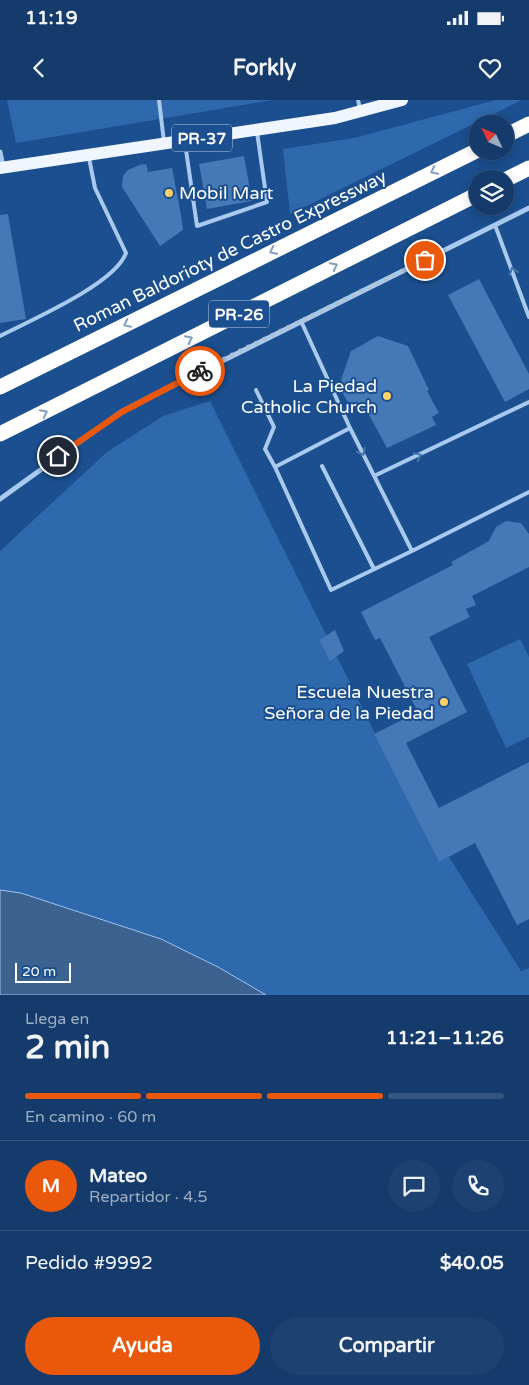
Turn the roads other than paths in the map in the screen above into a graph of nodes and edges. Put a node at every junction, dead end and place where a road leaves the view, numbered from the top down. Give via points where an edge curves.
1 (159, 100) edge
2 (402, 100) edge
3 (359, 106) edge
4 (529, 124) edge
5 (256, 130) junction
6 (514, 132) edge
7 (185, 141) junction
8 (165, 144) junction
9 (0, 152) edge
10 (469, 154) edge
11 (89, 156) junction
12 (2, 168) edge
13 (529, 168) edge
14 (514, 176) edge
15 (469, 199) edge
16 (529, 208) edge
17 (495, 225) junction
18 (529, 317) edge
19 (302, 321) junction
20 (0, 336) edge
21 (0, 387) edge
22 (256, 390) dead end
23 (529, 402) edge
24 (350, 428) junction
25 (0, 434) edge
26 (322, 466) dead end
27 (275, 467) junction
28 (374, 476) junction
29 (529, 492) edge
30 (0, 499) edge
31 (412, 551) junction
32 (374, 569) junction

1 - 8 lane
2 - 3 main road, PR-37
3 - 5 main road, PR-37 via 335,118
4 - 6 highway
5 - 7 main road, PR-37
5 - 7 lane via 267,202 197,226
7 - 8 main road, PR-37
8 - 11 main road, PR-37
9 - 12 street
10 -> 21 highway, Roman Baldorioty de Castro Expressway / PR-26
11 - 12 main road, PR-37
11 - 20 lane via 94,188 126,253 123,262 99,283
13 - 14 highway
25 -> 15 highway, PR-26
16 - 17 street
18 -> 17 lane
17 - 19 street
19 - 24 lane
19 - 30 street via 122,412
22 - 27 lane via 274,427 265,449
28 -> 23 lane
24 - 27 lane
24 -> 28 lane
26 - 32 lane
27 - 32 lane via 331,590
28 - 31 lane
29 - 31 lane
31 - 32 lane

